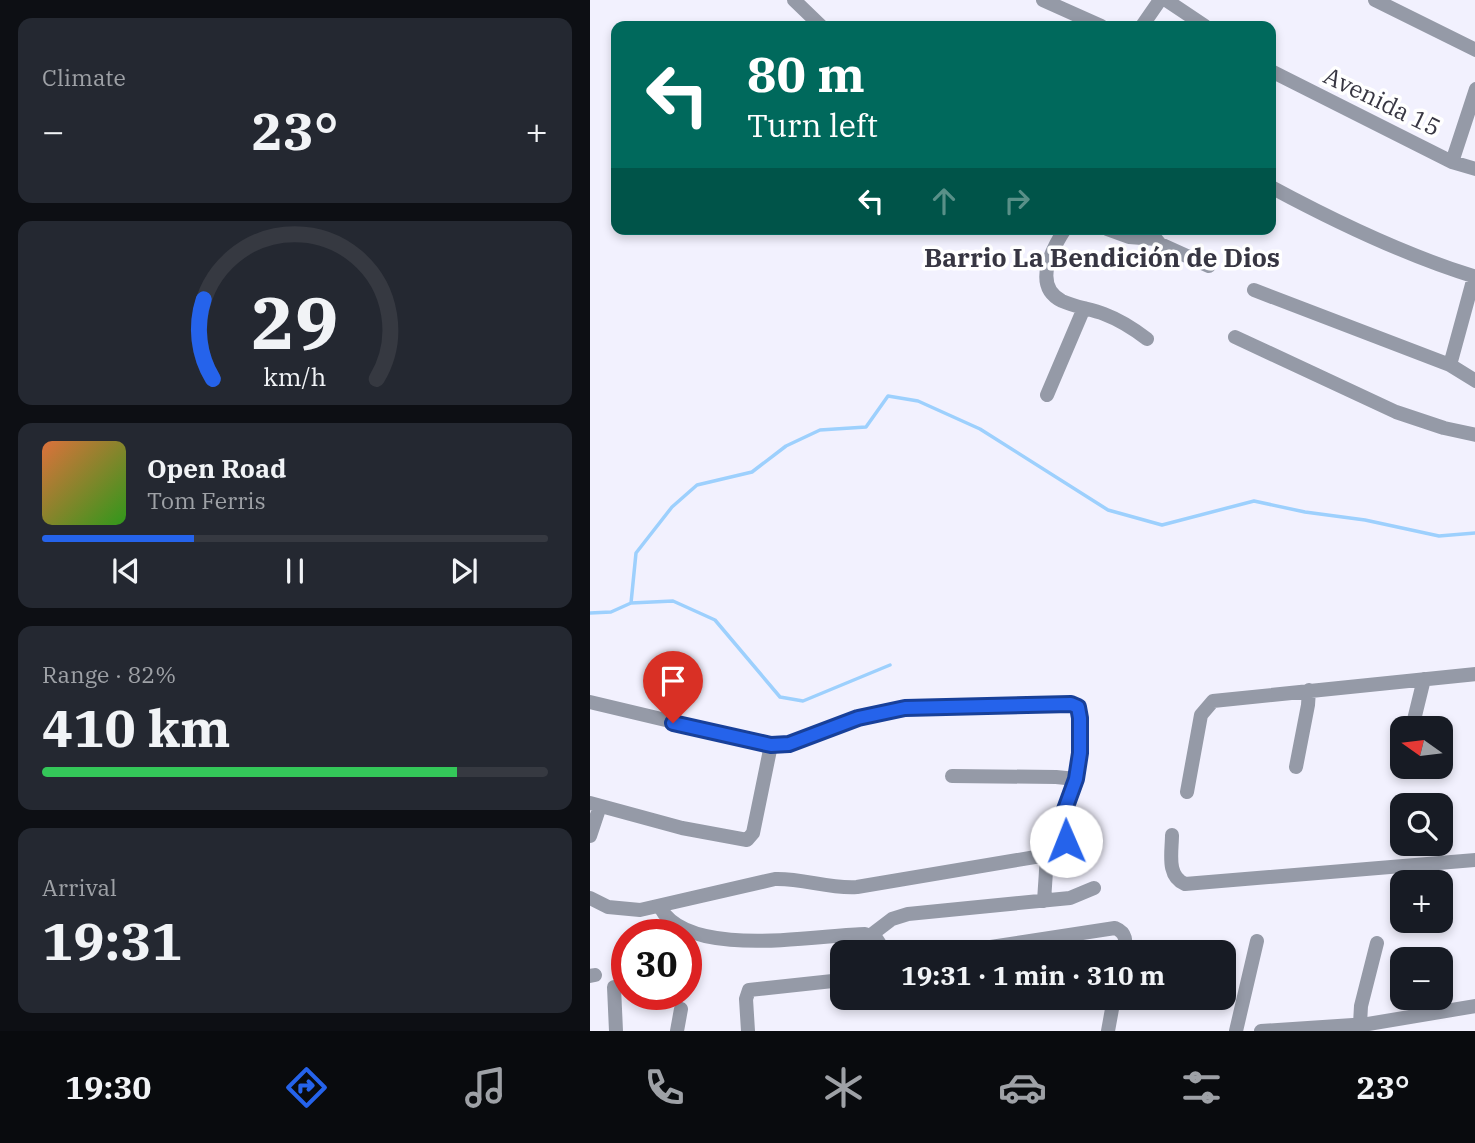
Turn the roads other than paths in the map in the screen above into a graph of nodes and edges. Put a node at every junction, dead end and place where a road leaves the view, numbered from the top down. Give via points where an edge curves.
1 (794, 0) edge
2 (1043, 0) edge
3 (1160, 0) edge
4 (1166, 0) edge
5 (1375, 0) edge
6 (816, 21) edge
7 (1090, 21) edge
8 (1145, 21) edge
9 (1198, 21) edge
10 (1475, 50) edge
11 (1276, 74) edge
12 (1475, 89) edge
13 (1452, 162) junction
14 (1475, 169) edge
15 (1276, 190) edge
16 (1061, 235) edge
17 (1124, 235) edge
18 (1147, 235) edge
19 (1156, 235) edge
20 (1209, 266) dead end
21 (1475, 277) edge
22 (1254, 290) dead end
23 (1084, 308) junction
24 (1235, 337) dead end
25 (1147, 339) dead end
26 (1450, 365) junction
27 (1475, 381) edge
28 (1047, 395) dead end
29 (1475, 435) edge
30 (1475, 674) edge
31 (1424, 679) junction
32 (1309, 690) junction
33 (590, 702) edge
34 (1415, 716) edge
35 (771, 745) junction
36 (1296, 767) dead end
37 (952, 776) dead end
38 (1076, 779) junction
39 (1187, 792) dead end
40 (595, 805) edge
41 (1172, 835) dead end
42 (590, 836) edge
43 (1047, 856) junction
44 (1475, 860) edge
45 (1094, 888) dead end
46 (590, 898) edge
47 (1044, 901) junction
48 (660, 906) junction
49 (871, 935) junction
50 (877, 940) edge
51 (1037, 940) edge
52 (1126, 940) edge
53 (1257, 941) dead end
54 (1377, 943) dead end
55 (830, 982) edge
56 (1475, 1006) edge
57 (615, 1010) edge
58 (681, 1010) edge
59 (1112, 1010) edge
60 (1360, 1024) junction
61 (616, 1031) edge
62 (678, 1031) edge
63 (748, 1031) edge
64 (1108, 1031) edge
65 (1236, 1031) edge
66 (1261, 1031) edge

1 - 6 street
2 - 7 street
3 - 8 street
4 - 9 street
5 - 10 street
11 - 13 street, Avenida 15
12 - 13 street
13 - 14 street, Avenida 15
15 - 21 street via 1427,262
16 - 23 street via 1047,268 1048,286 1060,300
17 - 18 street
19 - 20 street via 1160,244
21 - 26 street
22 - 26 street
23 - 25 street
23 - 28 street
24 - 29 street via 1396,412
26 - 27 street
30 - 31 street
31 - 32 street
31 - 34 street
32 - 36 street
32 - 39 street via 1219,699 1208,705 1201,715
33 - 35 street
35 - 38 street via 789,744 858,718 905,708 1071,704 1078,707 1080,718
35 - 40 street via 753,833 747,840
37 - 38 street
38 - 43 street via 1064,812 1066,844
40 - 42 street
41 - 44 street via 1172,873 1185,884
43 - 47 street
43 - 48 street via 857,887 775,879
45 - 47 street via 1070,898
46 - 48 street via 615,908
47 - 49 street via 908,914 892,919
48 - 49 street via 669,919 687,929 739,941
49 - 50 street
51 - 52 street via 1116,928
53 - 65 street
54 - 60 street
55 - 63 street via 749,990
56 - 60 street
57 - 61 street
58 - 62 street
59 - 64 street
60 - 66 street

